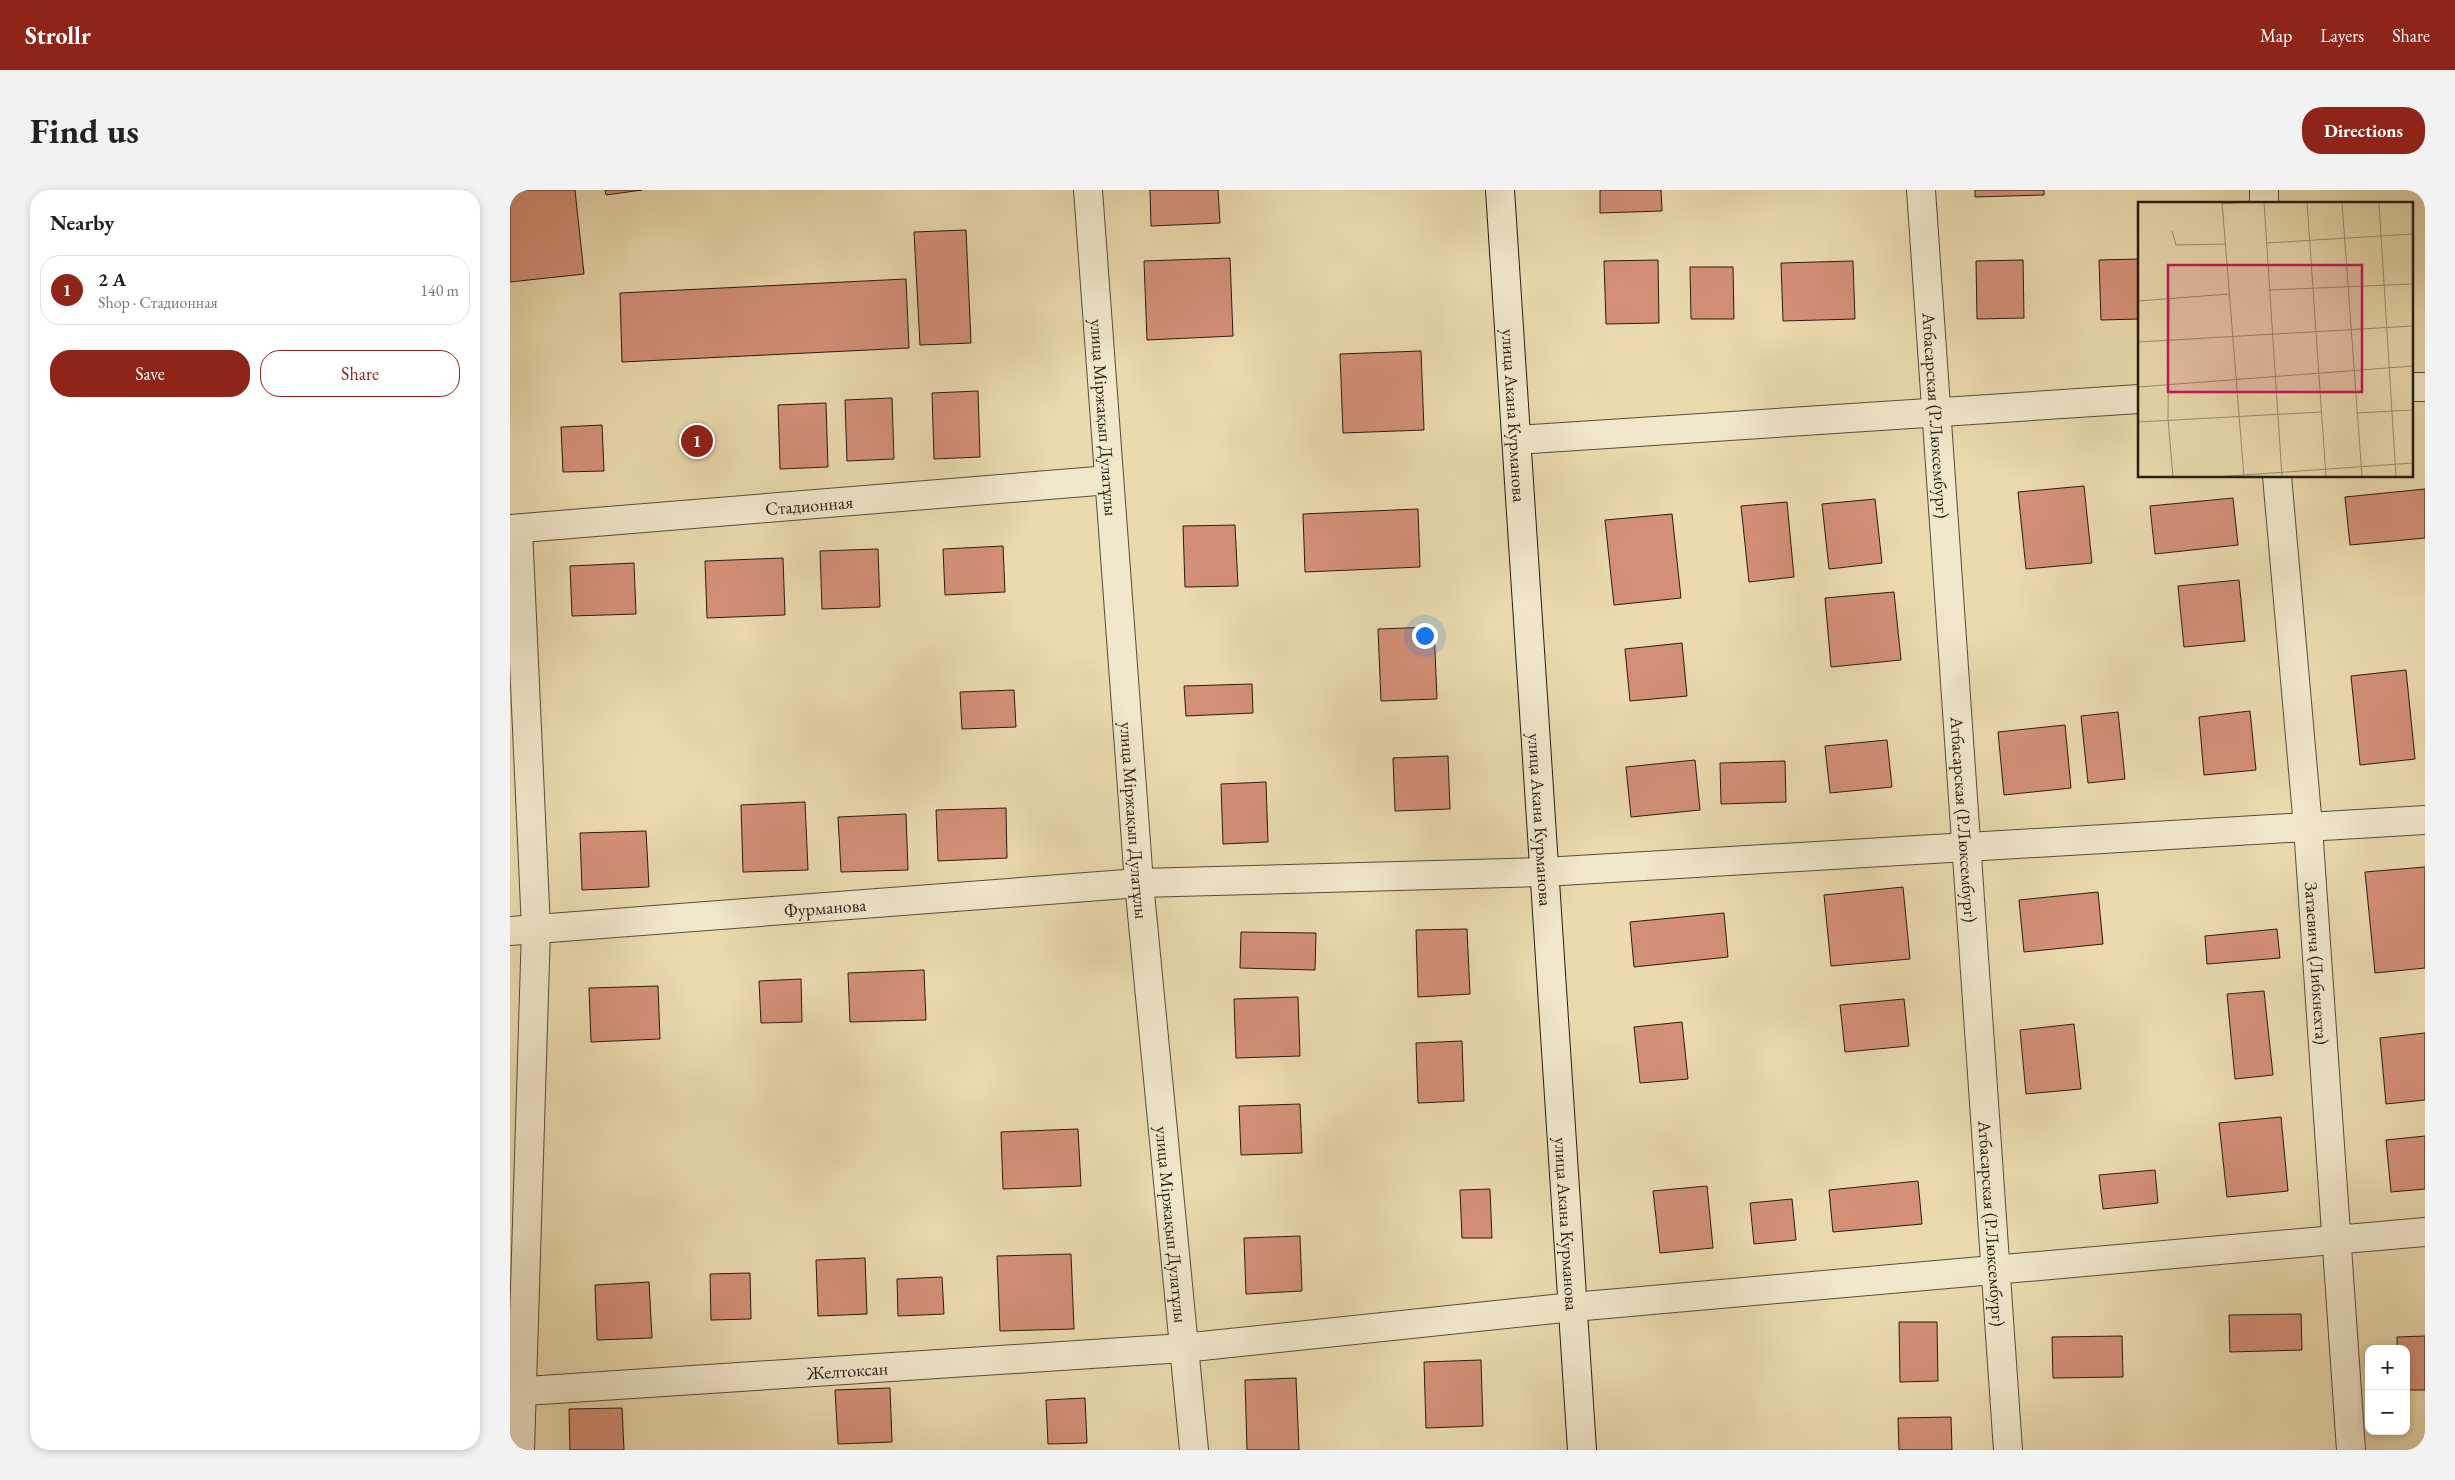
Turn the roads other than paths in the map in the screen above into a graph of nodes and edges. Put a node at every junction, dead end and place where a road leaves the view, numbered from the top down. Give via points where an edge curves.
1 (1088, 190) edge
2 (1500, 190) edge
3 (1921, 190) edge
4 (2412, 387) edge
5 (2425, 387) edge
6 (2138, 399) edge
7 (1936, 413) junction
8 (1517, 440) junction
9 (2277, 478) edge
10 (1109, 480) junction
11 (514, 529) edge
12 (2425, 820) edge
13 (2308, 827) junction
14 (1966, 847) junction
15 (1544, 872) junction
16 (1140, 883) junction
17 (523, 930) edge
18 (2425, 1232) edge
19 (2338, 1239) junction
20 (1995, 1270) junction
21 (1573, 1307) junction
22 (1183, 1348) junction
23 (516, 1391) edge
24 (520, 1450) edge
25 (1194, 1450) edge
26 (1582, 1450) edge
27 (2008, 1450) edge
28 (2351, 1450) edge

1 - 10 street, улица Міржақып Дулатұлы
2 - 8 street, улица Акана Курманова
3 - 7 street, Атбасарская (Р.Люксембург)
4 - 5 street
6 - 7 street
7 - 8 street
7 - 14 street, Атбасарская (Р.Люксембург)
8 - 15 street, улица Акана Курманова
9 - 13 street, Затаевича (Либкнехта)
10 - 11 street, Стадионная
10 - 16 street, улица Міржақып Дулатұлы
11 - 17 street
12 - 13 street, Фурманова
13 - 14 street, Фурманова
13 - 19 street, Затаевича (Либкнехта)
14 - 15 street, Фурманова
14 - 20 street, Атбасарская (Р.Люксембург)
15 - 16 street, Фурманова
15 - 21 street, улица Акана Курманова
16 - 17 street, Фурманова
16 - 22 street, улица Міржақып Дулатұлы
17 - 23 street
18 - 19 street, Желтоксан
19 - 20 street, Желтоксан
19 - 28 street, Затаевича (Либкнехта)
20 - 21 street, Желтоксан
20 - 27 street, Атбасарская (Р.Люксембург)
21 - 22 street, Желтоксан
21 - 26 street, улица Акана Курманова
22 - 23 street, Желтоксан
22 - 25 street, улица Міржақып Дулатұлы
23 - 24 street

